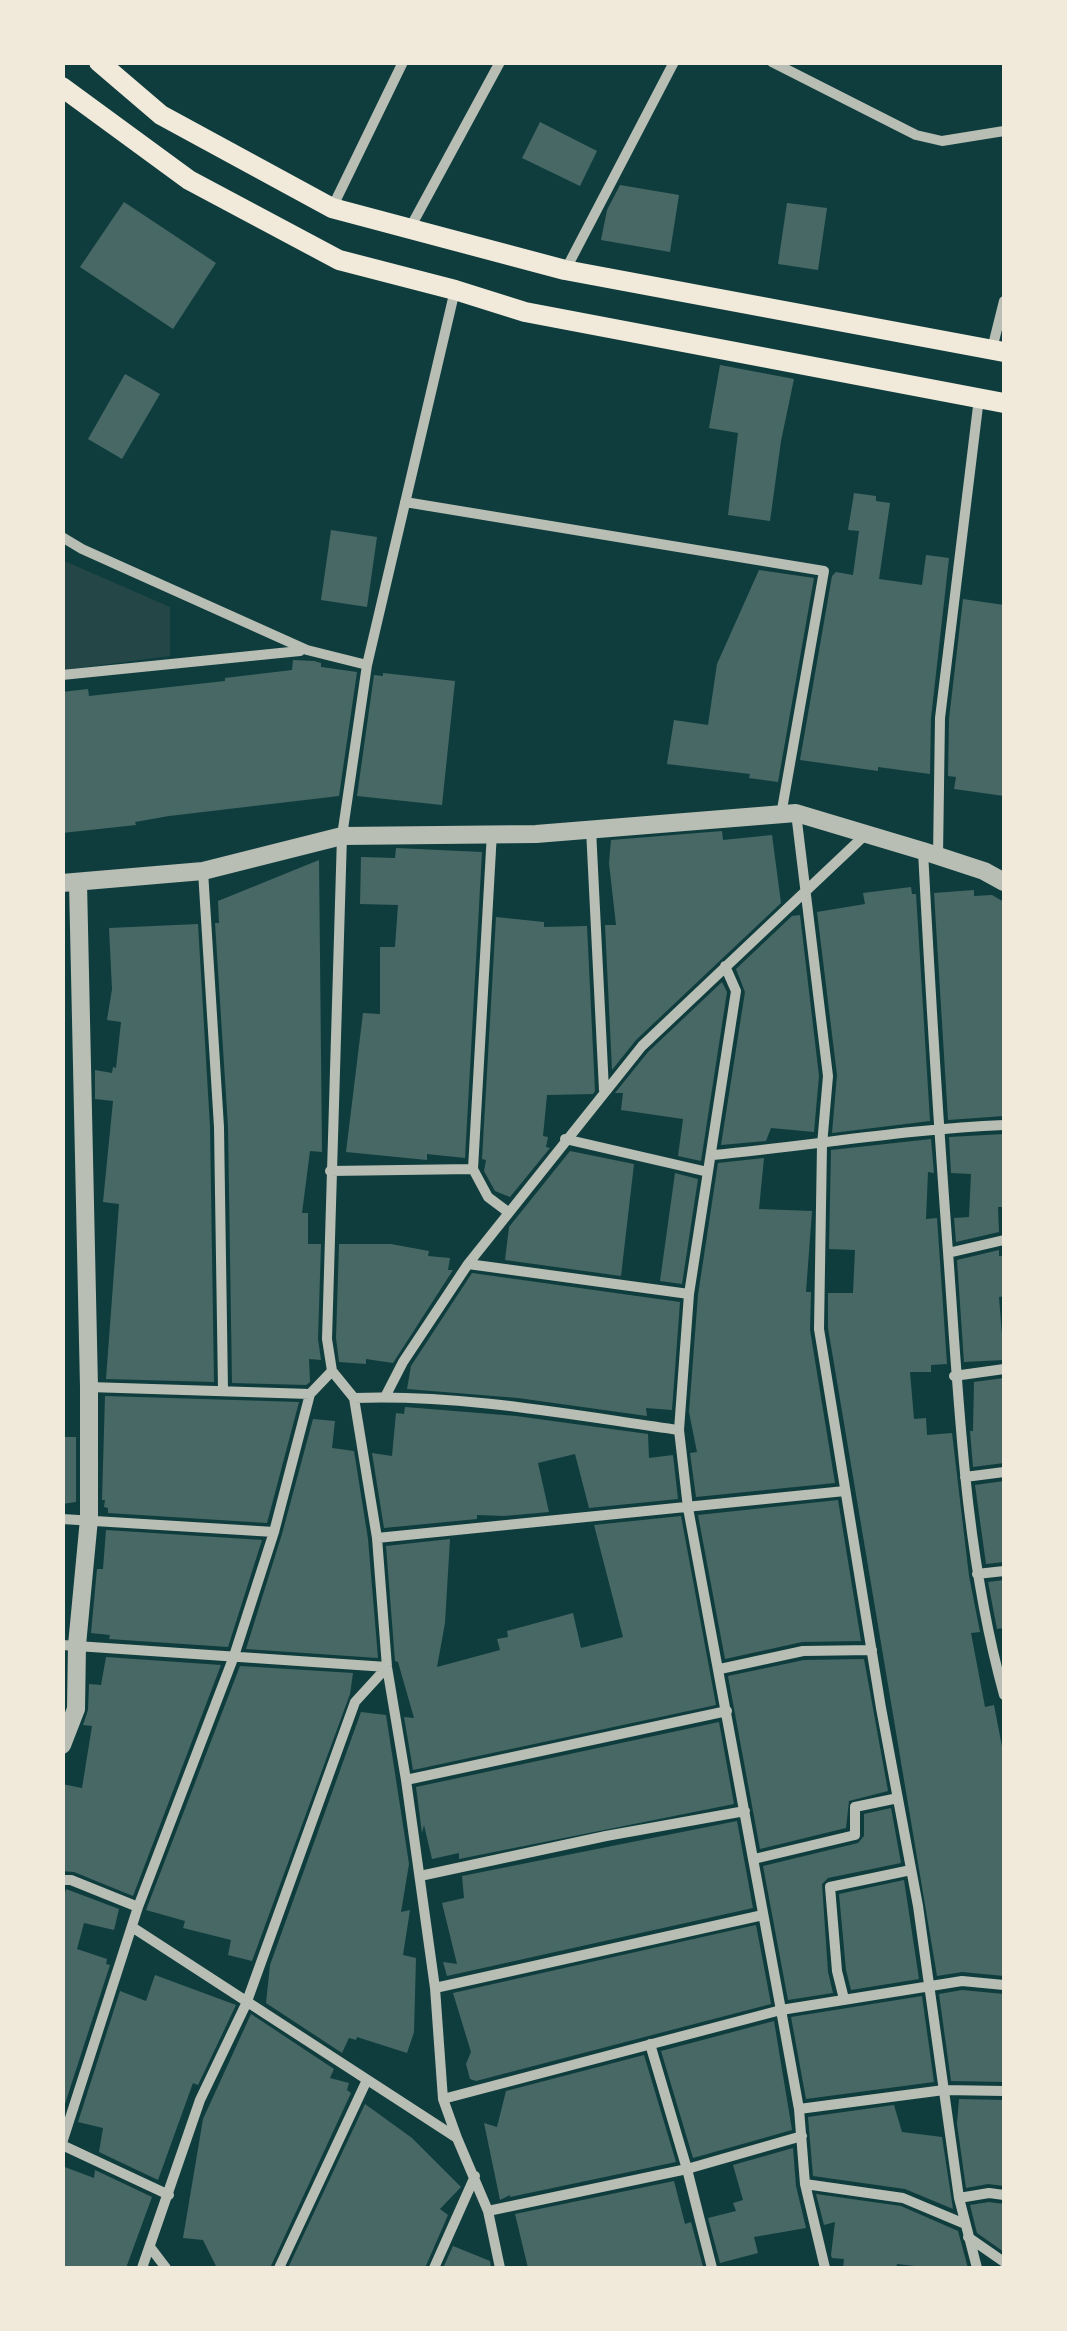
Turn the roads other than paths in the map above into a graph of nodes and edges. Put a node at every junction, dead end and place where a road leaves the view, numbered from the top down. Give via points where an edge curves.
1 (99, 62) edge
2 (403, 62) edge
3 (500, 62) edge
4 (674, 62) edge
5 (772, 62) edge
6 (62, 87) edge
7 (1004, 131) edge
8 (332, 208) junction
9 (408, 230) junction
10 (565, 270) junction
11 (456, 290) junction
12 (1004, 300) edge
13 (998, 350) edge
14 (979, 398) junction
15 (1004, 403) edge
16 (405, 502) junction
17 (62, 537) edge
18 (307, 650) junction
19 (366, 664) junction
20 (62, 676) edge
21 (788, 814) junction
22 (591, 830) junction
23 (492, 832) junction
24 (866, 835) junction
25 (342, 836) junction
26 (930, 854) junction
27 (203, 871) junction
28 (1004, 879) edge
29 (70, 883) edge
30 (806, 890) junction
31 (725, 966) junction
32 (604, 1091) junction
33 (1004, 1125) edge
34 (937, 1128) junction
35 (566, 1139) junction
36 (822, 1145) junction
37 (712, 1154) junction
38 (473, 1169) junction
39 (330, 1171) junction
40 (708, 1172) junction
41 (508, 1212) junction
42 (1004, 1240) edge
43 (948, 1254) junction
44 (468, 1264) junction
45 (689, 1294) junction
46 (1004, 1369) edge
47 (332, 1370) junction
48 (954, 1376) junction
49 (90, 1387) junction
50 (223, 1390) junction
51 (310, 1394) junction
52 (384, 1397) junction
53 (354, 1398) junction
54 (679, 1430) junction
55 (1004, 1472) edge
56 (965, 1477) junction
57 (846, 1491) junction
58 (688, 1508) junction
59 (62, 1519) edge
60 (89, 1519) junction
61 (274, 1532) junction
62 (377, 1538) junction
63 (1004, 1571) edge
64 (977, 1574) junction
65 (70, 1645) edge
66 (872, 1650) junction
67 (234, 1656) junction
68 (387, 1667) junction
69 (720, 1669) junction
70 (1004, 1694) edge
71 (727, 1711) junction
72 (62, 1744) edge
73 (406, 1780) junction
74 (898, 1798) junction
75 (745, 1811) junction
76 (754, 1859) junction
77 (912, 1870) junction
78 (420, 1876) junction
79 (62, 1880) edge
80 (138, 1908) junction
81 (763, 1915) junction
82 (132, 1926) junction
83 (1004, 1985) edge
84 (929, 1986) junction
85 (435, 1988) junction
86 (844, 1998) junction
87 (246, 2004) junction
88 (781, 2010) junction
89 (650, 2044) junction
90 (366, 2082) junction
91 (944, 2090) junction
92 (1004, 2090) edge
93 (443, 2099) junction
94 (799, 2109) junction
95 (802, 2136) junction
96 (457, 2138) junction
97 (62, 2144) edge
98 (687, 2169) junction
99 (475, 2176) junction
100 (805, 2184) junction
101 (169, 2194) junction
102 (1004, 2195) edge
103 (958, 2198) junction
104 (488, 2211) junction
105 (965, 2224) junction
106 (968, 2237) junction
107 (150, 2247) junction
108 (1004, 2262) edge
109 (142, 2268) edge
110 (166, 2268) edge
111 (279, 2268) edge
112 (434, 2268) edge
113 (500, 2268) edge
114 (712, 2268) edge
115 (825, 2268) edge
116 (977, 2268) edge

1 - 8 main road via 162,115
2 - 8 street
3 - 9 street
4 - 10 street
5 - 7 street via 916,135 942,141
6 - 11 main road via 188,180 339,260
8 - 9 main road
9 - 10 main road
10 - 13 main road
11 - 14 main road via 525,312
11 - 16 street
12 - 13 street
14 - 15 main road
14 - 26 street
16 - 19 street
16 - 21 street via 824,571
17 - 18 street
18 - 19 street
18 - 20 street
19 - 25 street
21 - 22 street
21 - 24 street
21 - 30 street
22 - 23 street
22 - 32 street
23 - 25 street
23 - 38 street
24 - 26 street
24 - 30 street
25 - 27 street
25 - 39 street
26 - 28 street
26 - 34 street
27 - 29 street
27 - 50 street via 219,1127
29 - 49 street
30 - 31 street
30 - 36 street via 828,1076
31 - 32 street
31 - 37 street via 736,991
32 - 35 street
33 - 34 street
34 - 36 street
34 - 43 street
35 - 40 street
35 - 41 street
36 - 37 street
36 - 57 street via 819,1330
37 - 40 street
38 - 39 street
38 - 41 street via 488,1197
39 - 47 street
40 - 45 street
41 - 44 street
42 - 43 street
43 - 48 street
44 - 45 street
44 - 52 street
45 - 54 street
46 - 48 street
47 - 51 street
47 - 53 street
48 - 56 street
49 - 50 street
49 - 60 street
50 - 51 street
51 - 61 street
52 - 53 street
52 - 54 street
53 - 62 street
54 - 58 street
55 - 56 street
56 - 64 street
57 - 58 street
57 - 66 street
58 - 62 street
58 - 69 street
59 - 60 street
60 - 61 street
60 - 65 street
61 - 67 street
62 - 68 street
63 - 64 street
64 - 70 street
65 - 67 street
65 - 72 street via 76,1709
66 - 69 street via 804,1651
66 - 74 street
67 - 68 street
67 - 80 street
68 - 73 street
68 - 87 street via 355,1702
69 - 71 street
71 - 73 street
71 - 75 street
73 - 78 street
74 - 76 street via 855,1807 856,1835
74 - 77 street
75 - 76 street
75 - 78 street
76 - 81 street
77 - 84 street
77 - 86 street via 830,1887
78 - 85 street
79 - 80 street
80 - 82 street
81 - 85 street
81 - 88 street
82 - 87 street
82 - 97 street
83 - 84 street
84 - 86 street
84 - 91 street
85 - 93 street
86 - 88 street
87 - 90 street
87 - 101 street via 200,2100
88 - 89 street
88 - 94 street
89 - 93 street
89 - 98 street
90 - 96 street
90 - 111 street
91 - 92 street
91 - 94 street
91 - 103 street
93 - 96 street
94 - 95 street
95 - 98 street
95 - 100 street
96 - 99 street
97 - 101 street
98 - 104 street
98 - 114 street
99 - 104 street
99 - 112 street
100 - 105 street via 902,2198
100 - 115 street
101 - 107 street
102 - 103 street
103 - 105 street
104 - 113 street
105 - 106 street
106 - 108 street
106 - 116 street
107 - 109 street
107 - 110 street

